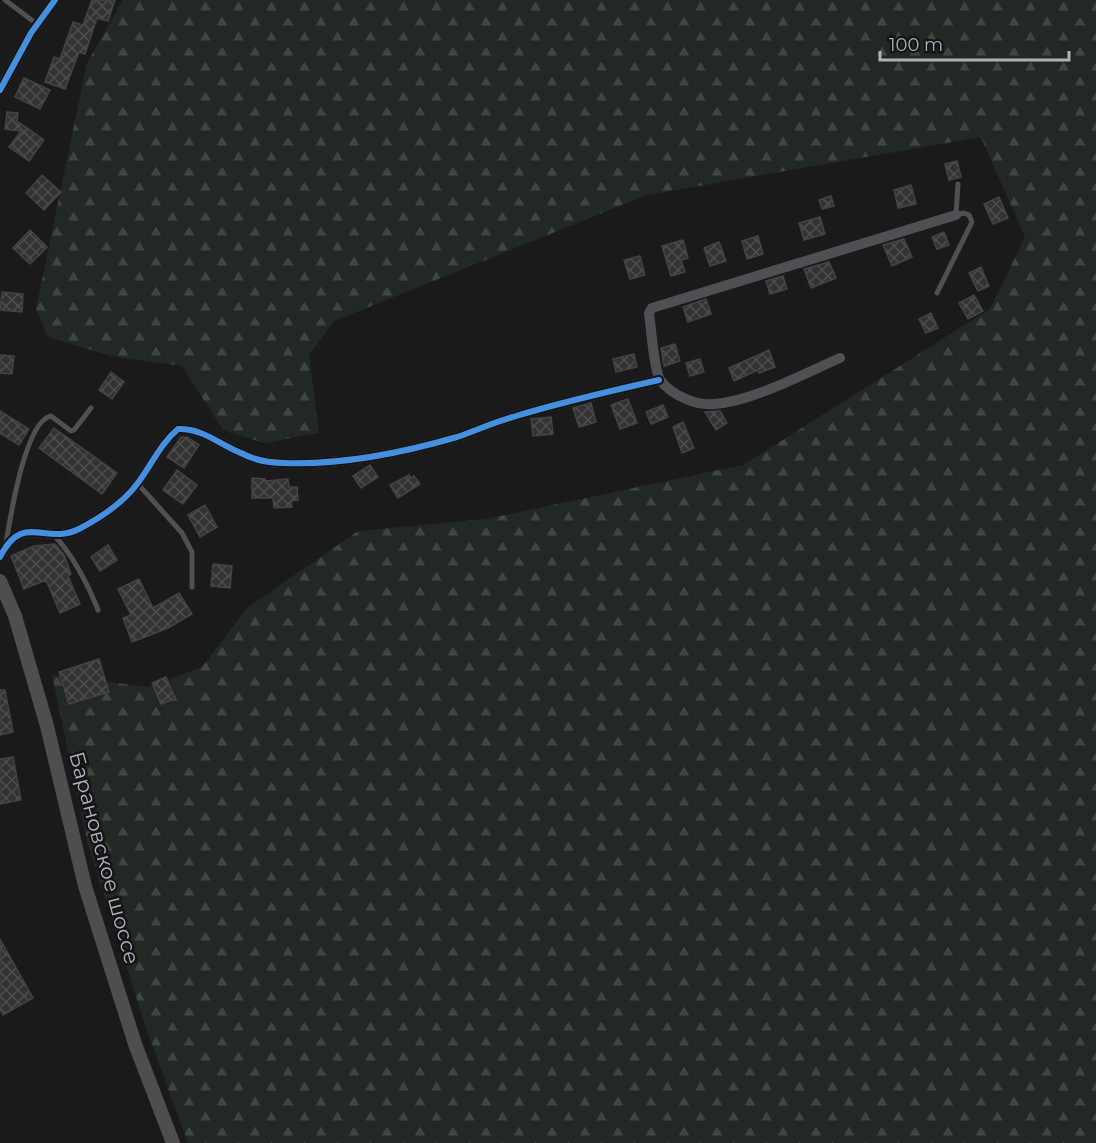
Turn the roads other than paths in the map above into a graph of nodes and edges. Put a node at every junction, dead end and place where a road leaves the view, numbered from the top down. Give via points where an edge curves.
1 (5, 0) edge
2 (55, 0) edge
3 (37, 24) junction
4 (0, 90) edge
5 (958, 184) dead end
6 (956, 215) junction
7 (937, 293) dead end
8 (840, 358) dead end
9 (659, 380) junction
10 (91, 408) dead end
11 (138, 484) junction
12 (54, 535) junction
13 (2, 552) edge
14 (192, 587) dead end
15 (2, 590) edge
16 (98, 610) dead end
17 (173, 1143) edge

1 - 3 lane
2 - 3 street
3 - 4 street
5 - 6 lane
6 - 7 lane via 969,215 972,222
6 - 9 street via 652,308 649,313
8 - 9 street via 750,396 714,405 686,399
9 - 11 street via 510,417 456,437 332,462 264,461 202,432 178,429
10 - 13 lane via 71,431 51,416 40,424 14,492
11 - 12 street via 104,514 76,530
11 - 14 lane via 182,533 192,552
12 - 13 street via 33,531 12,538
12 - 16 lane via 68,550
15 - 17 main road, Барановское шоссе via 15,616 47,726 85,886 135,1044

